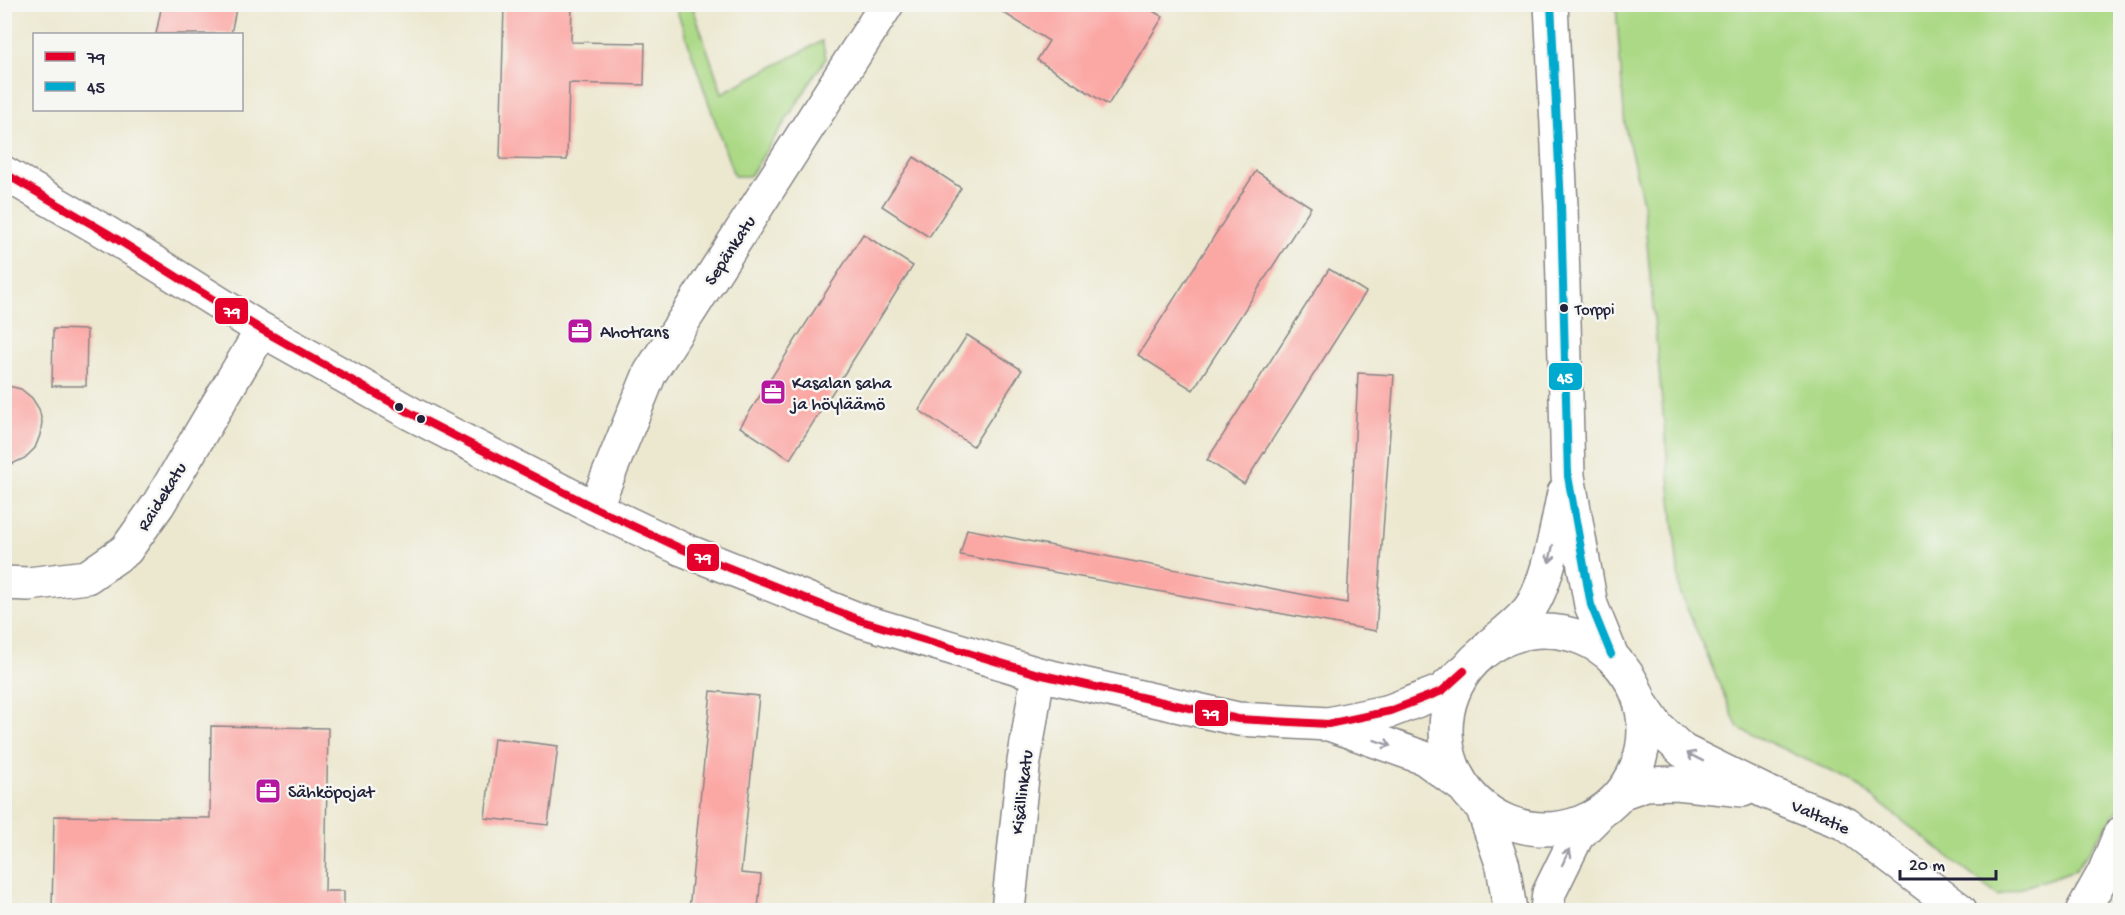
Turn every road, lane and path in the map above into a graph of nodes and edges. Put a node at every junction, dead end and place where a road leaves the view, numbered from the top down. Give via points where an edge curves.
1 (887, 4) edge
2 (1551, 4) edge
3 (4, 172) edge
4 (262, 330) junction
5 (1568, 476) junction
6 (595, 508) junction
7 (4, 583) edge
8 (1489, 646) junction
9 (1611, 654) junction
10 (1464, 671) junction
11 (1038, 674) junction
12 (1642, 705) junction
13 (1328, 724) junction
14 (1766, 792) junction
15 (1473, 797) junction
16 (1612, 802) junction
17 (2121, 834) edge
18 (1008, 910) edge
19 (1510, 910) edge
20 (1547, 910) edge
21 (1960, 910) edge
22 (2083, 910) edge

1 - 6 main road, Sepänkatu via 650,373
2 - 5 main road
3 - 4 main road
4 - 6 main road via 412,414
4 - 7 main road, Raidekatu via 158,505 126,550 87,577
5 -> 8 main road via 1549,564 1532,605
5 - 9 main road via 1591,605
6 - 11 main road via 682,549 862,621
8 - 9 main road via 1519,633 1551,630 1583,637
8 - 10 main road
9 - 12 main road via 1630,677
10 - 13 main road via 1430,697 1390,711
10 - 15 main road via 1450,698 1444,728 1449,758
11 - 13 main road via 1238,718
11 - 18 main road, Kisällinkatu via 1023,768
14 -> 12 main road, Valtatie via 1683,751 1658,728
12 - 16 main road via 1645,736 1639,765
13 -> 15 main road via 1424,758
14 - 16 main road, Valtatie via 1646,784
14 - 21 main road, Valtatie via 1845,824
15 - 16 main road via 1511,824 1542,830 1572,826
15 - 19 main road via 1503,866
20 -> 16 main road via 1549,893 1577,836
17 - 22 main road

